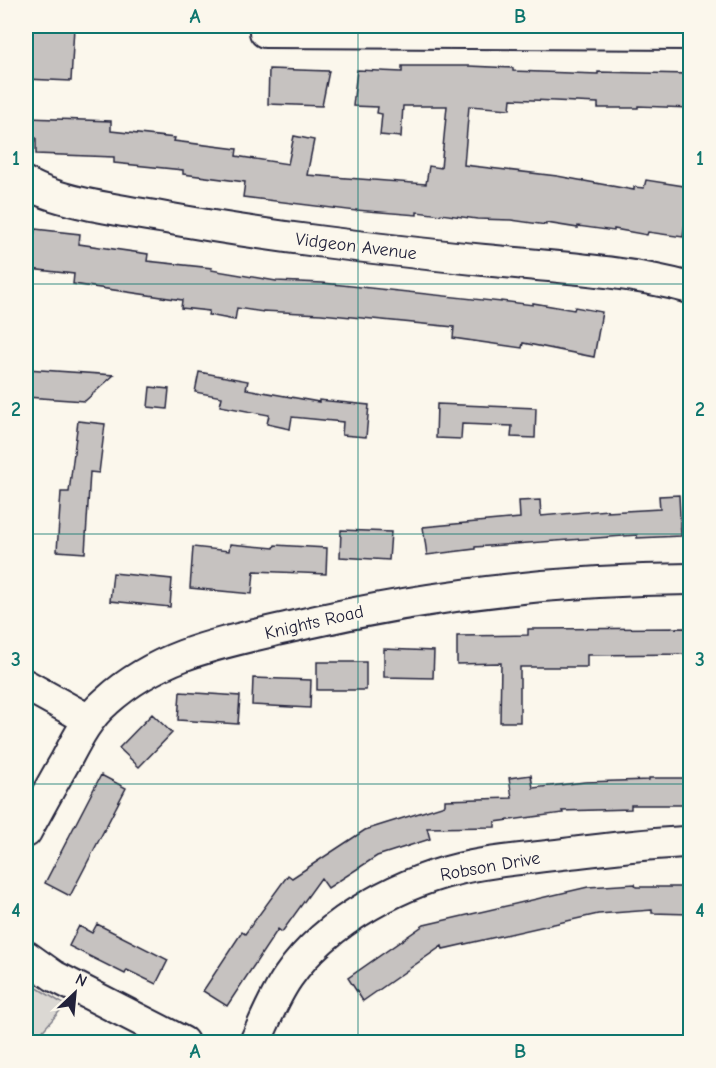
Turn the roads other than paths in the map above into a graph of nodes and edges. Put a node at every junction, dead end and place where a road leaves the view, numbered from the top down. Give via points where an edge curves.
1 (265, 32) dead end
2 (690, 34) edge
3 (26, 183) edge
4 (690, 288) edge
5 (690, 579) edge
6 (26, 685) edge
7 (89, 720) junction
8 (26, 832) edge
9 (690, 842) edge
10 (26, 956) edge
11 (183, 1042) edge
12 (255, 1042) edge

1 - 2 street
3 - 4 street, Vidgeon Avenue via 95,205 245,232 629,274
5 - 7 street, Knights Road via 551,585 418,600 222,642 143,673
6 - 7 street
7 - 8 street, Knights Road
9 - 12 street, Robson Drive via 625,846 472,866 408,886 344,922 308,953 288,977
10 - 11 street via 54,976

